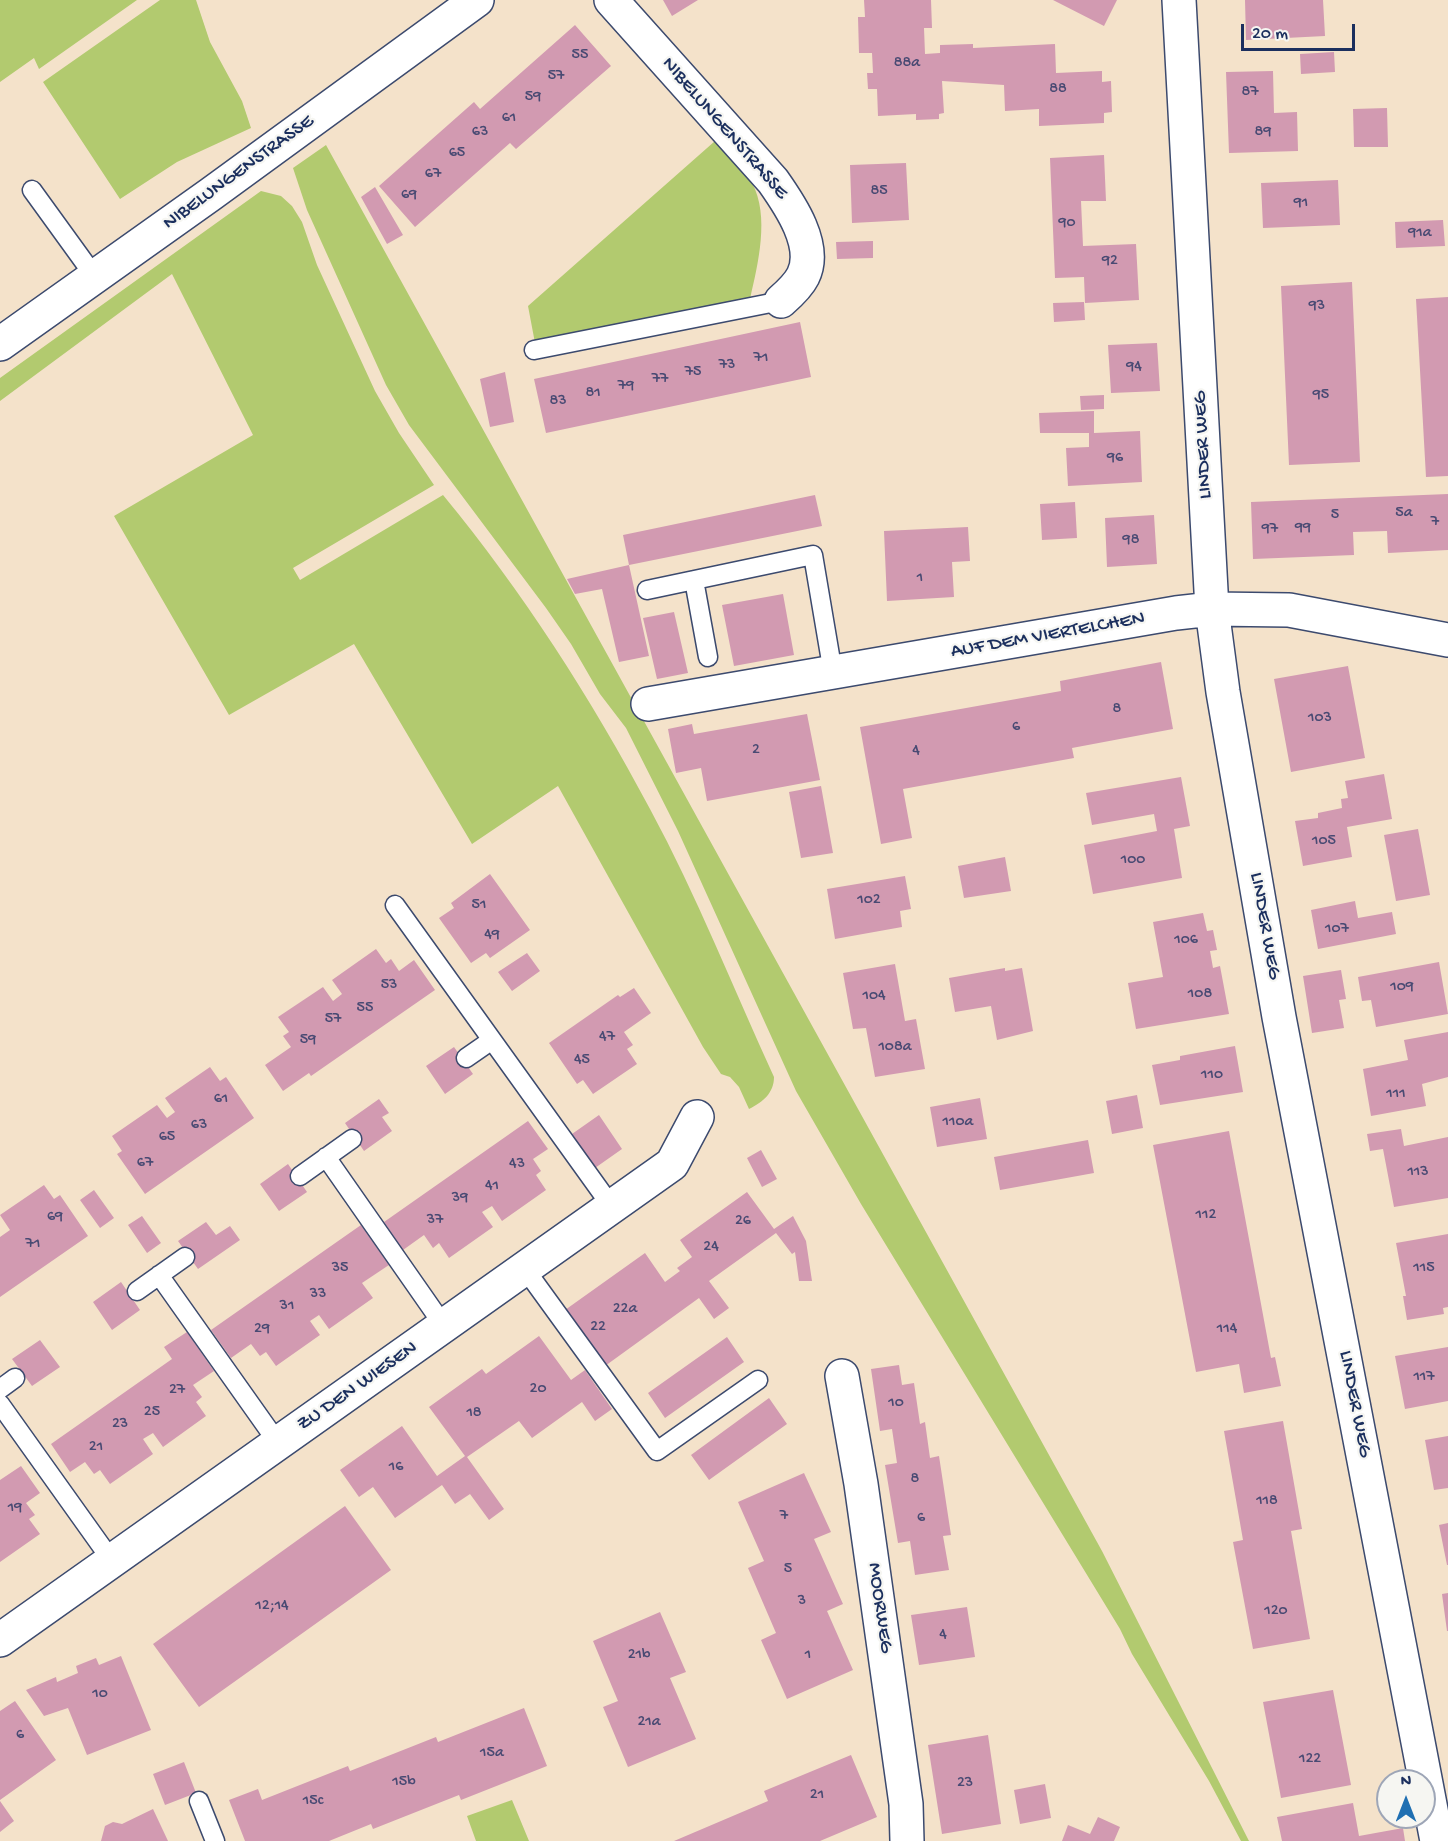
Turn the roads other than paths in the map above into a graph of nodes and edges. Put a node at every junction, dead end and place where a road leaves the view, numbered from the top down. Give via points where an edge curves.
1 (477, 0) edge
2 (611, 0) edge
3 (1179, 0) edge
4 (32, 190) dead end
5 (95, 277) junction
6 (781, 301) joint
7 (0, 344) edge
8 (534, 350) dead end
9 (694, 580) junction
10 (647, 590) dead end
11 (1212, 609) junction
12 (1448, 640) edge
13 (708, 657) dead end
14 (833, 672) junction
15 (648, 704) dead end
16 (395, 905) dead end
17 (492, 1040) junction
18 (466, 1059) dead end
19 (697, 1117) dead end
20 (352, 1139) dead end
21 (326, 1157) junction
22 (300, 1176) dead end
23 (612, 1207) junction
24 (185, 1257) dead end
25 (525, 1269) junction
26 (159, 1275) junction
27 (137, 1291) dead end
28 (444, 1326) junction
29 (842, 1376) dead end
30 (15, 1378) dead end
31 (758, 1380) dead end
32 (0, 1389) edge
33 (0, 1404) edge
34 (278, 1443) junction
35 (112, 1561) junction
36 (0, 1640) edge
37 (199, 1801) dead end
38 (215, 1841) edge
39 (907, 1841) edge
40 (1437, 1841) edge

1 - 5 street, NIBELUNGENSTRASSE
2 - 6 street, NIBELUNGENSTRASSE via 773,181 789,205 802,230 807,256 804,275
3 - 11 street, LINDER WEG
4 - 5 lane
5 - 7 street, NIBELUNGENSTRASSE
6 - 8 lane, NIBELUNGENSTRASSE
9 - 10 lane
9 - 13 lane
9 - 14 lane via 813,555
11 - 12 street, AUF DEM VIERTELCHEN via 1289,610
11 - 14 street, AUF DEM VIERTELCHEN
11 - 40 street, LINDER WEG via 1279,1017
14 - 15 street, AUF DEM VIERTELCHEN
16 - 17 lane
17 - 18 lane
17 - 23 lane
19 - 23 street, ZU DEN WIESEN via 672,1164
20 - 21 lane
21 - 22 lane
21 - 28 lane
23 - 25 street, ZU DEN WIESEN
24 - 26 lane
25 - 28 street, ZU DEN WIESEN
25 - 31 lane via 657,1451
26 - 27 lane
26 - 34 lane
28 - 34 street, ZU DEN WIESEN
29 - 39 street, MOORWEG via 873,1565 906,1804
30 - 32 lane
33 - 35 lane
34 - 35 street, ZU DEN WIESEN
35 - 36 street, ZU DEN WIESEN
37 - 38 lane

